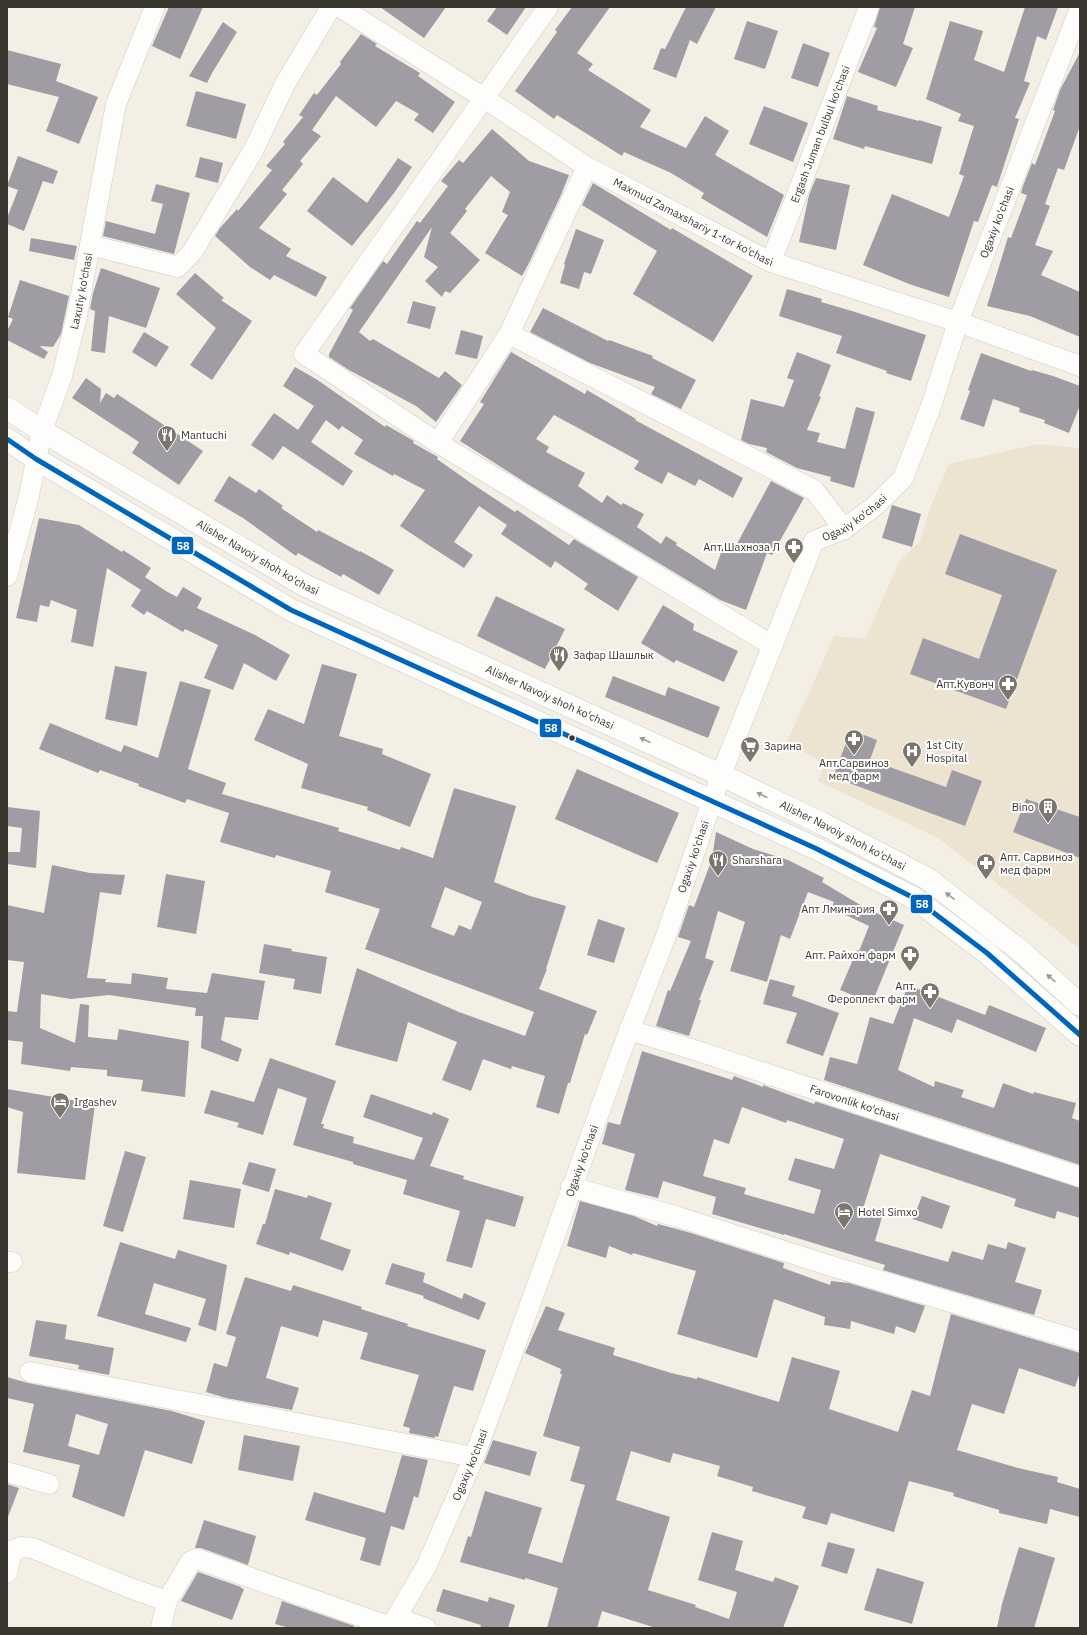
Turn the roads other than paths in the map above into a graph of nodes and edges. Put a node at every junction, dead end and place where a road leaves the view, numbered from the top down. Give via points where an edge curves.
1 (155, 7) edge
2 (331, 7) edge
3 (340, 7) edge
4 (548, 7) edge
5 (869, 7) edge
6 (1080, 8) edge
7 (484, 98) junction
8 (587, 167) junction
9 (90, 245) junction
10 (771, 262) junction
11 (958, 322) junction
12 (509, 334) junction
13 (1080, 366) edge
14 (7, 408) edge
15 (42, 431) junction
16 (7, 439) edge
17 (438, 443) junction
18 (36, 459) junction
19 (844, 528) junction
20 (7, 576) edge
21 (772, 646) junction
22 (721, 775) junction
23 (712, 802) junction
24 (1080, 1005) edge
25 (629, 1030) junction
26 (1080, 1035) edge
27 (1080, 1177) edge
28 (571, 1187) junction
29 (1080, 1341) edge
30 (30, 1372) dead end
31 (474, 1457) junction
32 (7, 1472) edge
33 (49, 1484) dead end
34 (7, 1573) edge
35 (167, 1601) junction
36 (390, 1627) edge
37 (161, 1628) edge
38 (426, 1628) edge

1 - 9 street, Laxutiy ko'chasi via 116,104
2 - 9 street via 285,84 253,151 193,251 178,267
3 - 7 street, Maxmud Zamaxshariy 1-tor ko'chasi
4 - 7 street
5 - 10 street, Ergash Juman bulbul ko'chasi
6 - 11 street, Ogaxiy ko'chasi
7 - 8 street, Maxmud Zamaxshariy 1-tor ko'chasi
7 - 17 street via 304,354
8 - 10 street, Maxmud Zamaxshariy 1-tor ko'chasi
8 - 12 street
9 - 15 street, Laxutiy ko'chasi via 62,376
10 - 11 street, Maxmud Zamaxshariy 1-tor ko'chasi
11 - 13 street, Maxmud Zamaxshariy 1-tor ko'chasi
11 - 19 street, Ogaxiy ko'chasi via 930,409 903,478 875,506
12 - 17 street
12 - 19 street via 814,490
14 - 15 main road, Alisher Navoiy shoh ko'chasi
15 - 18 street, Laxutiy ko'chasi
22 -> 15 main road, Alisher Navoiy shoh ko'chasi via 304,585
16 - 18 main road, Alisher Navoiy shoh ko'chasi
17 - 21 street
18 - 20 street, Laxutiy ko'chasi via 28,500
18 - 23 main road, Alisher Navoiy shoh ko'chasi via 290,610
19 - 21 street, Ogaxiy ko'chasi via 814,541
21 - 22 street, Ogaxiy ko'chasi
22 - 23 street, Ogaxiy ko'chasi
24 -> 22 main road, Alisher Navoiy shoh ko'chasi via 1023,953 928,879 823,824
23 - 25 street, Ogaxiy ko'chasi via 666,936
23 - 26 main road, Alisher Navoiy shoh ko'chasi via 815,848 914,898 987,953
25 - 27 street, Farovonlik ko'chasi
25 - 28 street, Ogaxiy ko'chasi
28 - 29 street via 678,1217 828,1266
28 - 31 street, Ogaxiy ko'chasi
30 - 31 street
31 - 36 street, Ogaxiy ko'chasi via 427,1565
32 - 33 street
34 - 35 street via 12,1552 21,1547 32,1548
35 - 36 street via 191,1561 197,1558
35 - 37 street
36 - 38 street via 408,1622

